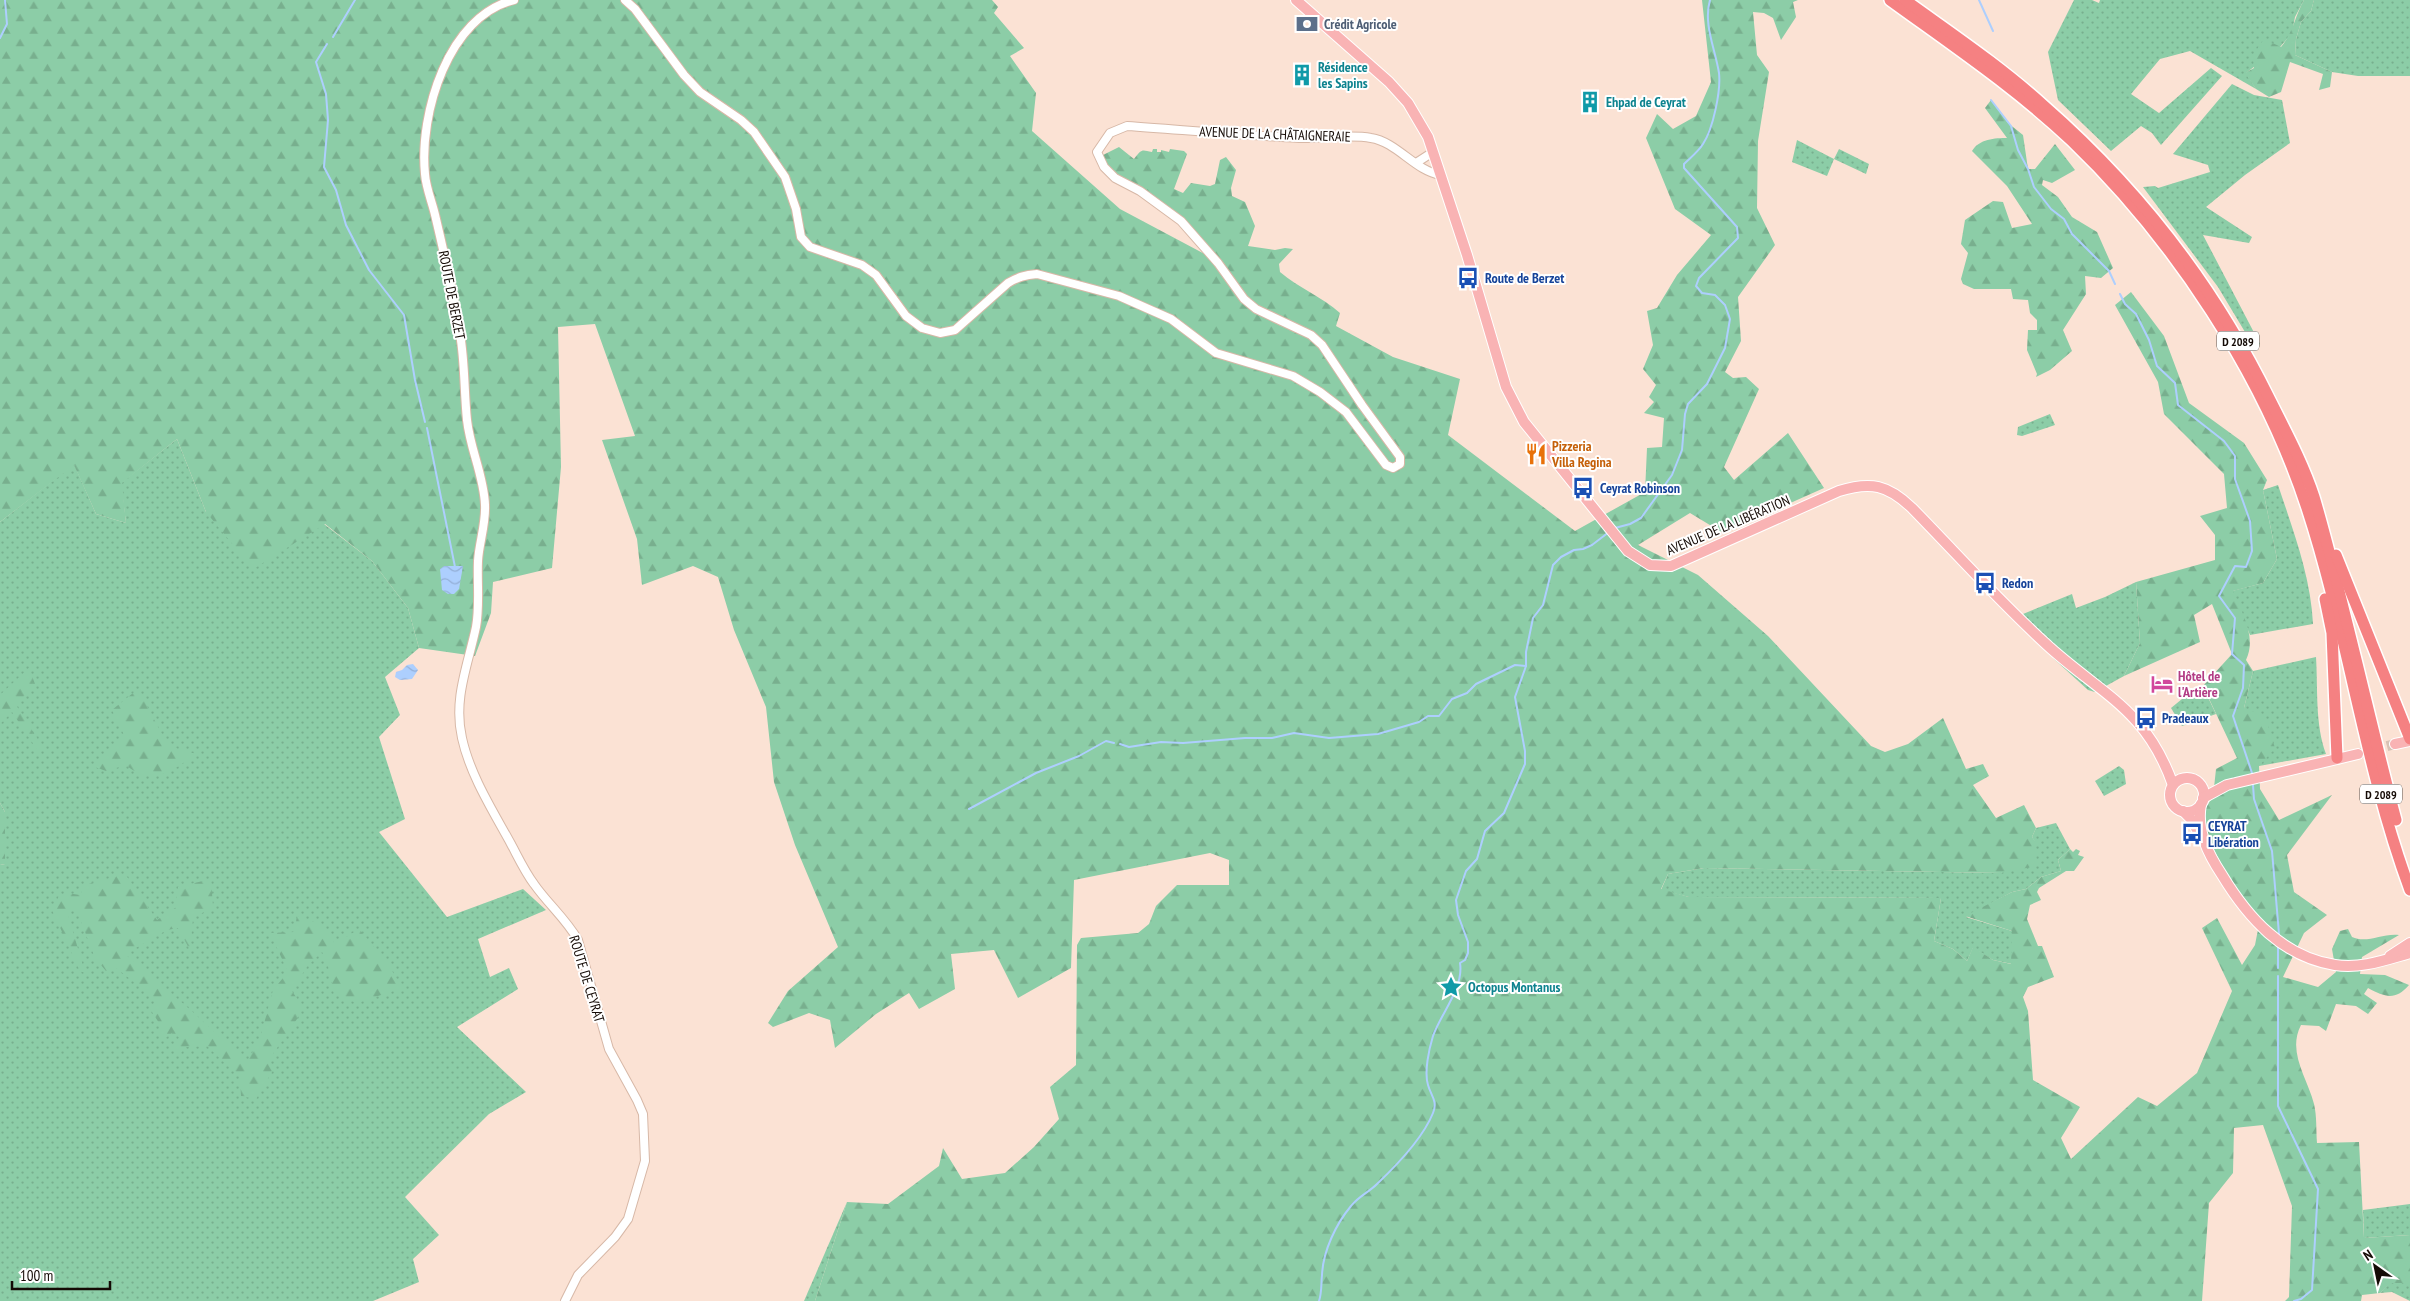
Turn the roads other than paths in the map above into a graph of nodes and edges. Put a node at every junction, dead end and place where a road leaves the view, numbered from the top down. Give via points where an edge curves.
1 (514, 0) edge
2 (624, 0) edge
3 (1296, 0) edge
4 (1890, 0) edge
5 (1905, 0) edge
6 (1915, 0) edge
7 (1967, 45) junction
8 (1433, 152) junction
9 (1416, 163) junction
10 (1441, 175) junction
11 (2313, 496) junction
12 (2307, 507) junction
13 (476, 625) joint
14 (2410, 740) edge
15 (2395, 744) tunnel mouth
16 (2358, 754) tunnel mouth
17 (2337, 758) junction
18 (2164, 760) junction
19 (2185, 778) junction
20 (2198, 782) junction
21 (2173, 785) junction
22 (2227, 785) junction
23 (2202, 801) junction
24 (2183, 811) junction
25 (2205, 843) junction
26 (2410, 866) edge
27 (2410, 890) edge
28 (2410, 943) edge
29 (2410, 953) edge
30 (2385, 960) junction
31 (565, 1301) edge

1 - 13 street, ROUTE DE BERZET via 493,8 482,17 445,64 432,102 424,154 425,176 460,334 466,376 467,421 483,483 485,508 478,558
2 - 9 street, AVENUE DE LA CHÂTAIGNERAIE via 635,9 700,92 754,132 785,176 801,237 810,247 842,256 876,275 906,316 922,328 940,333 955,330 1008,283 1026,274 1037,274 1119,296 1171,319 1216,353 1294,376 1320,392 1346,412 1386,465 1393,468 1400,464 1395,448 1322,345 1311,335 1256,309 1244,299 1218,263 1181,222 1140,191 1116,178 1104,167 1098,152 1110,133 1127,126 1256,136 1366,137 1379,139
3 - 8 main road, AVENUE DE LA LIBÉRATION via 1395,88 1416,114
4 - 12 highway, D 2089 via 2036,109 2072,142 2150,227 2216,318 2249,376 2279,437
5 - 7 highway, D 2089
6 - 7 highway
7 - 11 highway, D 2089 via 2034,97 2077,136 2120,178 2160,226 2222,314 2256,373 2289,437
8 - 9 street
8 - 10 main road, AVENUE DE LA LIBÉRATION
9 - 10 street, AVENUE DE LA CHÂTAIGNERAIE
10 - 18 main road, AVENUE DE LA LIBÉRATION via 1511,400 1533,436 1628,551 1650,564 1671,566 1839,491 1864,485 1890,490 1912,508 2047,645 2134,716
11 - 14 highway
11 - 26 highway, D 2089
12 - 17 highway via 2332,633
12 - 27 highway, D 2089 via 2373,765
13 - 31 street, ROUTE DE CEYRAT via 459,689 462,738 470,763 532,882 578,940 609,1049 643,1114 645,1161 628,1219 578,1275
14 - 15 main road
16 - 17 main road
17 - 22 main road
18 - 19 main road, AVENUE DE LA LIBÉRATION
18 - 21 main road, AVENUE DE LA LIBÉRATION
19 - 20 main road
19 - 21 main road
20 - 22 main road
20 - 23 main road
21 - 24 main road via 2172,804
22 - 23 main road
23 - 24 main road via 2191,811
23 - 25 main road via 2199,820
24 - 25 main road
25 - 30 main road via 2238,902 2254,920 2292,950 2318,960 2349,966
28 - 30 main road
29 - 30 main road

